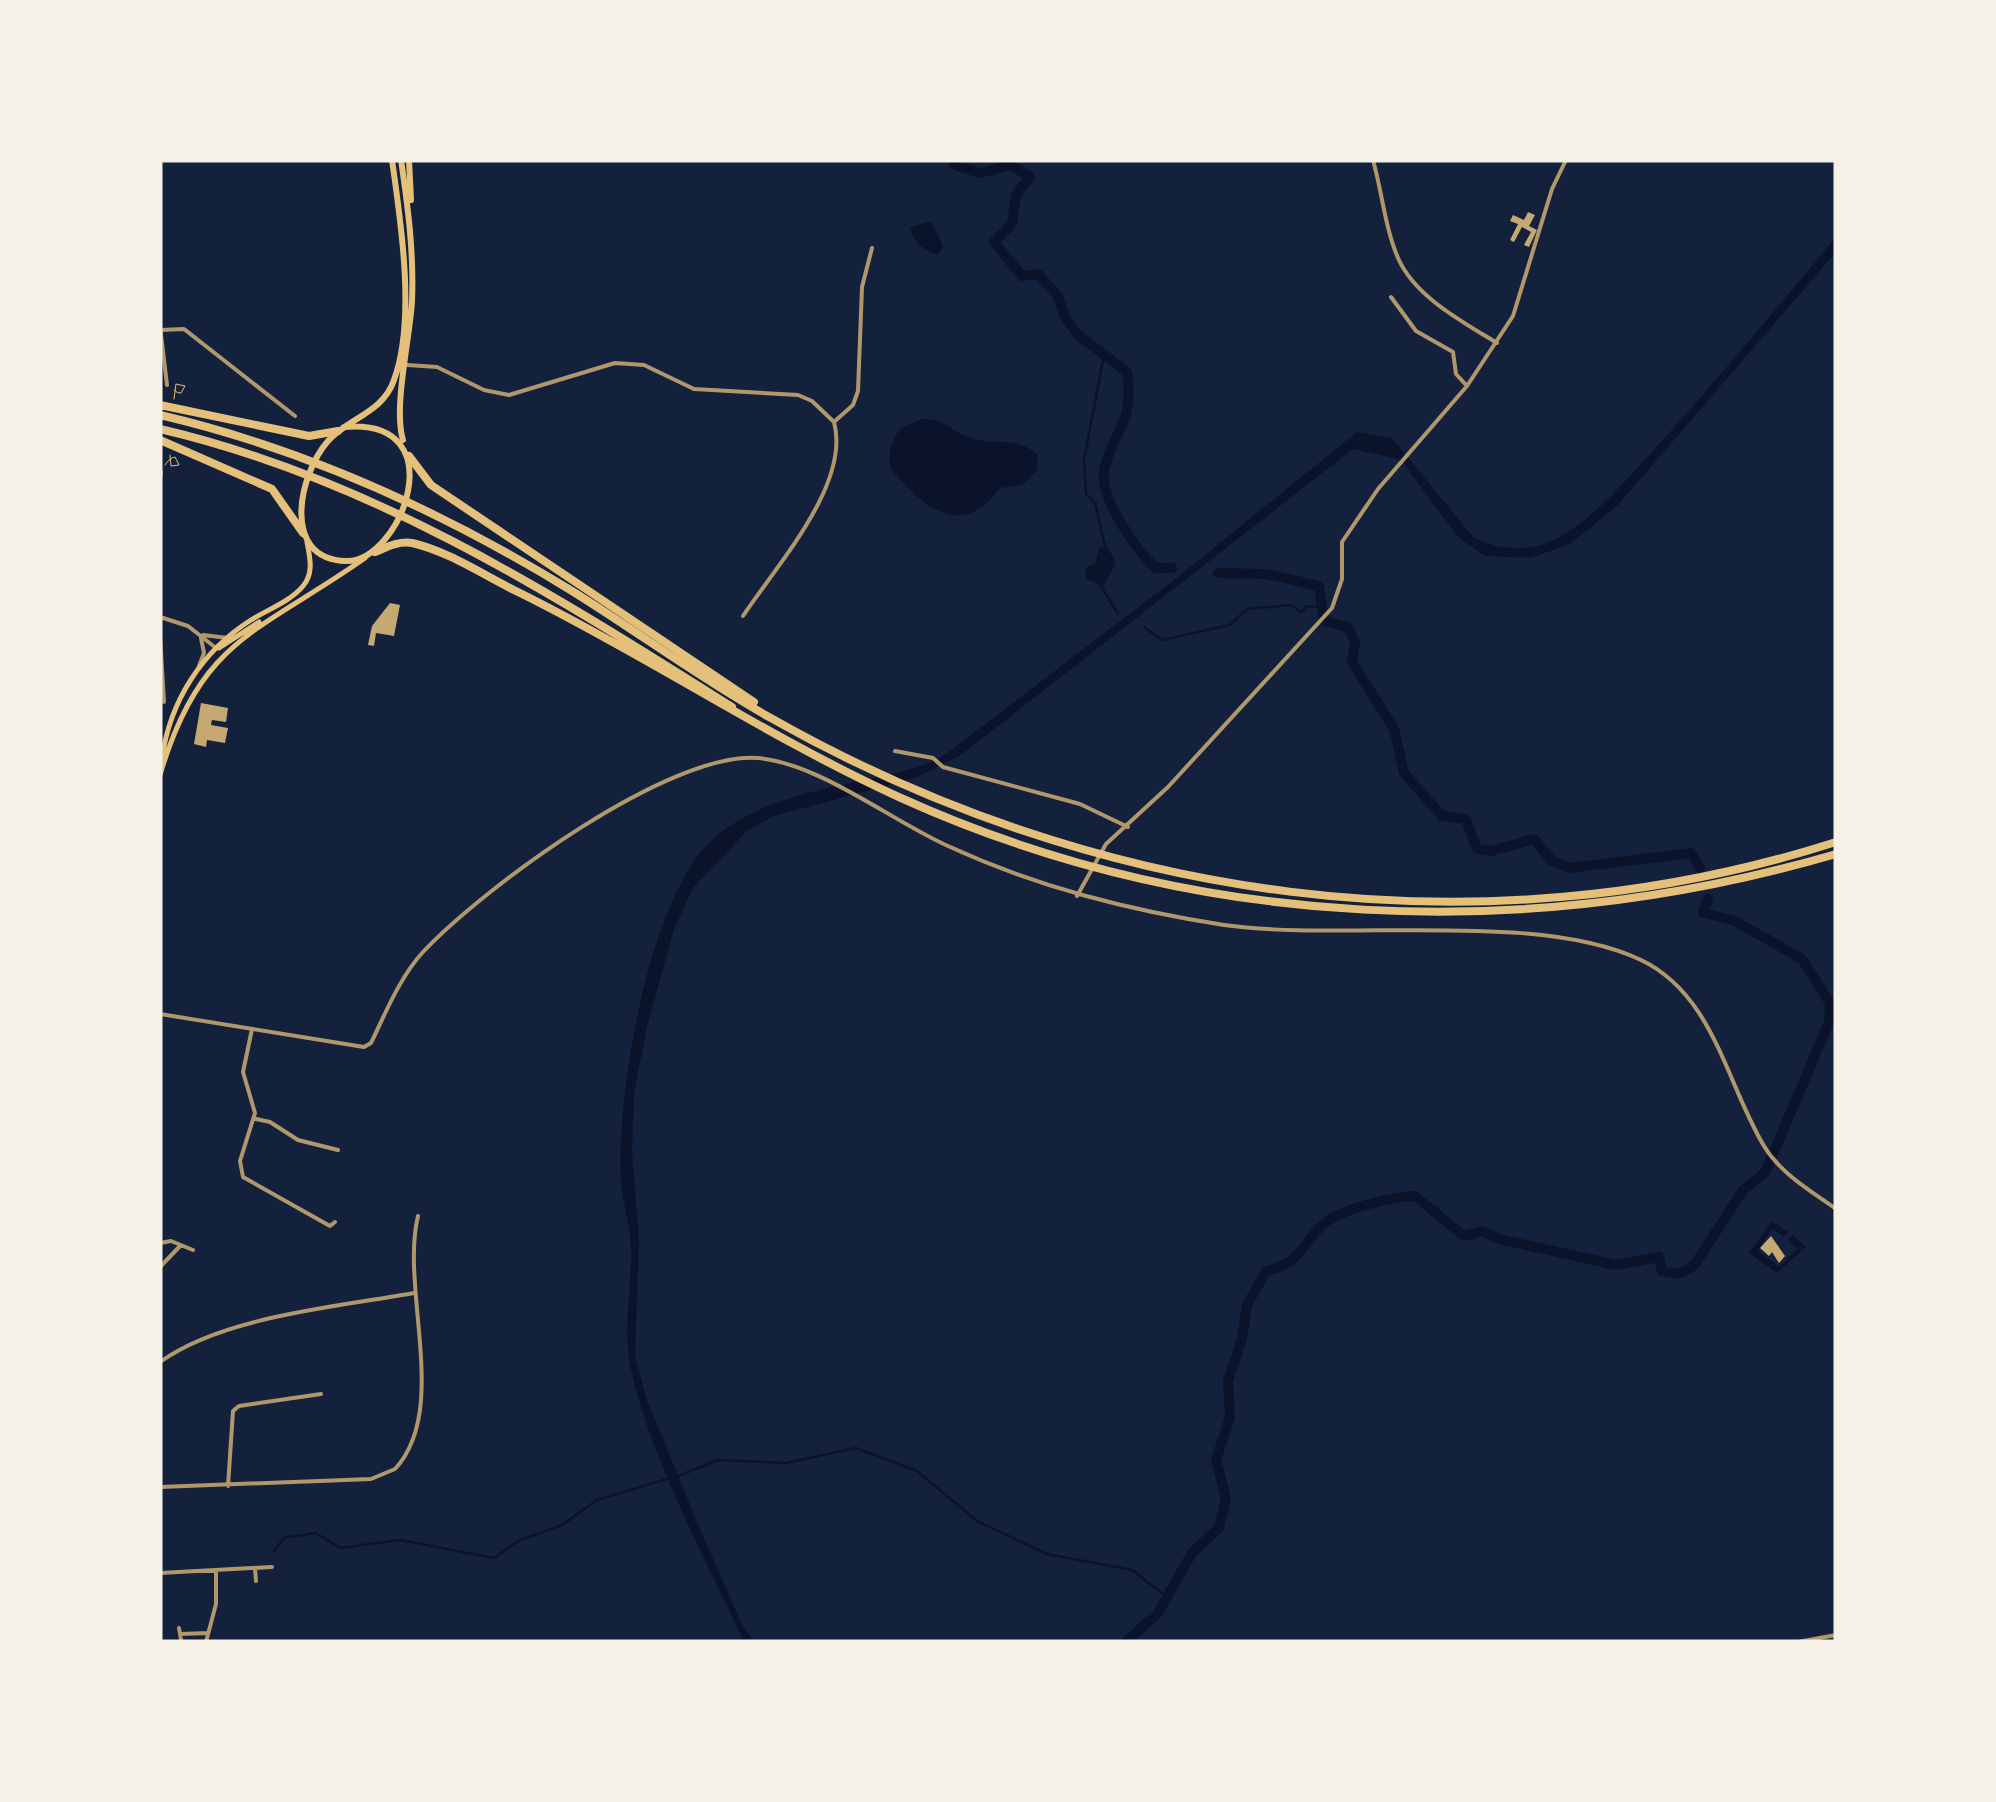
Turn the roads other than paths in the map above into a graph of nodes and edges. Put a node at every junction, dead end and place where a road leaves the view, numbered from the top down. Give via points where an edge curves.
1 (392, 160) edge
2 (405, 160) edge
3 (1373, 160) edge
4 (1566, 160) edge
5 (872, 248) dead end
6 (1391, 297) dead end
7 (160, 328) edge
8 (161, 343) edge
9 (1498, 343) junction
10 (407, 365) junction
11 (167, 385) dead end
12 (1466, 386) junction
13 (160, 406) edge
14 (160, 415) edge
15 (296, 416) dead end
16 (834, 422) junction
17 (160, 428) edge
18 (341, 429) junction
19 (160, 440) edge
20 (407, 451) junction
21 (305, 537) junction
22 (375, 552) junction
23 (365, 558) junction
24 (743, 616) dead end
25 (160, 617) edge
26 (271, 618) junction
27 (160, 634) edge
28 (199, 634) junction
29 (228, 638) junction
30 (217, 648) junction
31 (198, 669) junction
32 (164, 702) dead end
33 (804, 736) junction
34 (895, 751) dead end
35 (814, 755) junction
36 (160, 773) edge
37 (1128, 827) junction
38 (1836, 842) edge
39 (1836, 854) edge
40 (1077, 896) junction
41 (160, 1014) edge
42 (252, 1029) junction
43 (255, 1118) junction
44 (338, 1150) dead end
45 (1836, 1209) edge
46 (418, 1216) dead end
47 (330, 1236) dead end
48 (160, 1243) edge
49 (181, 1245) junction
50 (193, 1250) dead end
51 (160, 1267) edge
52 (415, 1293) junction
53 (160, 1362) edge
54 (320, 1394) dead end
55 (228, 1486) junction
56 (160, 1487) edge
57 (272, 1567) dead end
58 (255, 1569) junction
59 (216, 1571) junction
60 (160, 1573) edge
61 (256, 1580) dead end
62 (208, 1633) junction
63 (180, 1634) edge
64 (1836, 1634) edge
65 (206, 1642) edge
66 (1798, 1642) edge

1 - 18 highway via 402,246 400,354 389,391
2 - 10 highway via 413,242
3 - 9 street via 1407,274
4 - 9 street
5 - 16 street via 862,287 858,391
6 - 12 street via 1416,331 1452,352
7 - 8 street
7 - 15 street via 184,329
8 - 11 street
9 - 12 street
10 - 16 street via 436,367 509,395 602,366 634,364 694,388 798,395
10 - 20 highway via 398,418
12 - 37 street via 1342,542 1342,579 1324,621
13 - 18 highway via 308,436
14 - 33 highway via 303,458 481,539
16 - 24 street via 835,468
17 - 35 highway via 342,488 474,550
18 - 20 highway via 376,427
18 - 21 highway via 320,452 306,487 300,516
19 - 21 highway via 260,481 286,503
20 - 22 highway via 408,488
20 - 33 highway via 431,485
21 - 23 highway via 326,557
21 - 29 main road via 311,567 304,586
22 - 23 highway
22 - 35 highway via 412,544 473,570
23 - 26 main road
25 - 28 street
26 - 30 main road
26 - 36 main road via 199,680
27 - 32 street
28 - 29 street
28 - 30 street
28 - 31 street via 205,646
29 - 30 main road
30 - 31 main road
31 - 36 main road via 171,716
33 - 38 highway via 914,790 1074,850 1226,885 1363,898 1545,897 1669,882
34 - 37 street via 1080,804
35 - 39 highway via 901,798 1073,863 1186,890 1314,908 1496,911 1610,903
37 - 40 street via 1106,844
40 - 42 street via 946,846 800,769 738,758 691,772 554,843 500,884 420,955 364,1047
40 - 45 street via 1227,925 1568,939 1640,960 1701,1015 1764,1148
41 - 42 street
42 - 43 street via 244,1072
43 - 44 street via 298,1140
43 - 47 street via 240,1161 243,1177 333,1224
46 - 52 street
48 - 49 street
49 - 50 street
49 - 51 street
52 - 53 street via 233,1330
52 - 55 street via 418,1420 396,1469 371,1479
54 - 55 street via 233,1411
55 - 56 street
57 - 58 street
58 - 59 street
58 - 61 street
59 - 60 street
59 - 62 street
62 - 63 street
62 - 65 street
64 - 66 street

